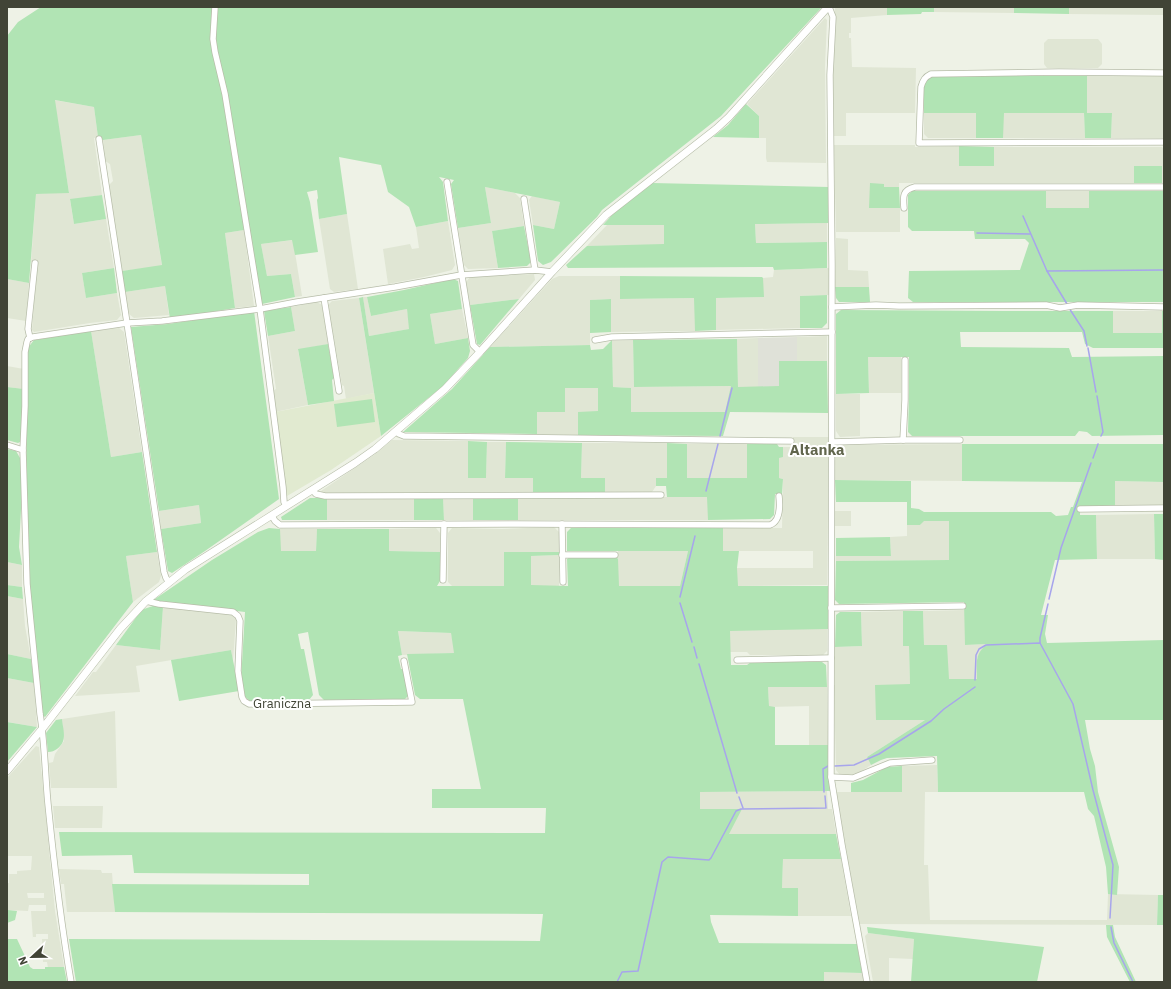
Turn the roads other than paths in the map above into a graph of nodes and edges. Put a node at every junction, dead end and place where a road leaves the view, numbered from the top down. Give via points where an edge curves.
1 (215, 7) edge
2 (828, 7) edge
3 (1164, 73) edge
4 (98, 139) dead end
5 (1164, 142) edge
6 (447, 182) dead end
7 (1164, 187) edge
8 (524, 200) dead end
9 (904, 208) dead end
10 (35, 264) dead end
11 (535, 270) junction
12 (552, 272) junction
13 (461, 275) junction
14 (324, 298) junction
15 (832, 307) junction
16 (1164, 307) edge
17 (260, 309) junction
18 (127, 323) junction
19 (832, 332) junction
20 (30, 338) junction
21 (595, 340) dead end
22 (480, 352) junction
23 (905, 360) dead end
24 (338, 391) dead end
25 (396, 432) junction
26 (902, 440) junction
27 (960, 440) dead end
28 (791, 441) dead end
29 (832, 442) junction
30 (7, 446) edge
31 (23, 450) junction
32 (312, 490) junction
33 (661, 494) dead end
34 (779, 496) dead end
35 (286, 506) junction
36 (1164, 508) edge
37 (1080, 509) dead end
38 (272, 516) junction
39 (444, 524) junction
40 (562, 524) junction
41 (616, 554) dead end
42 (562, 555) junction
43 (443, 580) dead end
44 (169, 582) junction
45 (562, 582) dead end
46 (146, 601) junction
47 (963, 606) dead end
48 (831, 608) junction
49 (831, 658) junction
50 (737, 660) dead end
51 (404, 661) dead end
52 (42, 729) junction
53 (932, 760) dead end
54 (7, 771) edge
55 (831, 777) junction
56 (71, 982) edge
57 (867, 982) edge

1 - 17 street via 214,46 226,101
2 - 12 street via 725,121 614,208
2 - 15 street via 833,17 830,75
3 - 5 street via 931,74 926,76 921,87 919,143
4 - 18 street
6 - 13 street
7 - 9 street via 915,187 904,194
8 - 11 street
10 - 20 street via 28,329
11 - 12 street
11 - 13 street
12 - 22 street
13 - 14 street
13 - 22 street via 472,339 475,348
14 - 17 street
14 - 24 street
15 - 16 street
15 - 19 street
17 - 18 street
17 - 35 street
18 - 20 street
18 - 44 street via 163,565
19 - 21 street via 612,337
19 - 29 street
20 - 31 street via 25,352
22 - 25 street via 445,389
23 - 26 street
25 - 28 street via 404,436
25 - 32 street via 367,455
26 - 27 street
26 - 29 street
29 - 48 street
30 - 31 street
31 - 52 street via 27,584
32 - 33 street via 325,496
32 - 35 street
34 - 40 street via 777,519 770,525
35 - 38 street
36 - 37 street
38 - 39 street via 280,525
38 - 44 street
39 - 40 street
39 - 43 street
40 - 42 street
41 - 42 street
42 - 45 street
44 - 46 street
46 - 51 street, Graniczna via 236,614 240,620 238,671 242,697 249,704 412,702
46 - 52 street via 120,629
47 - 48 street
48 - 49 street
49 - 50 street
49 - 55 street
52 - 54 street
52 - 56 street via 56,882
53 - 55 street via 890,763 853,778
55 - 57 street

